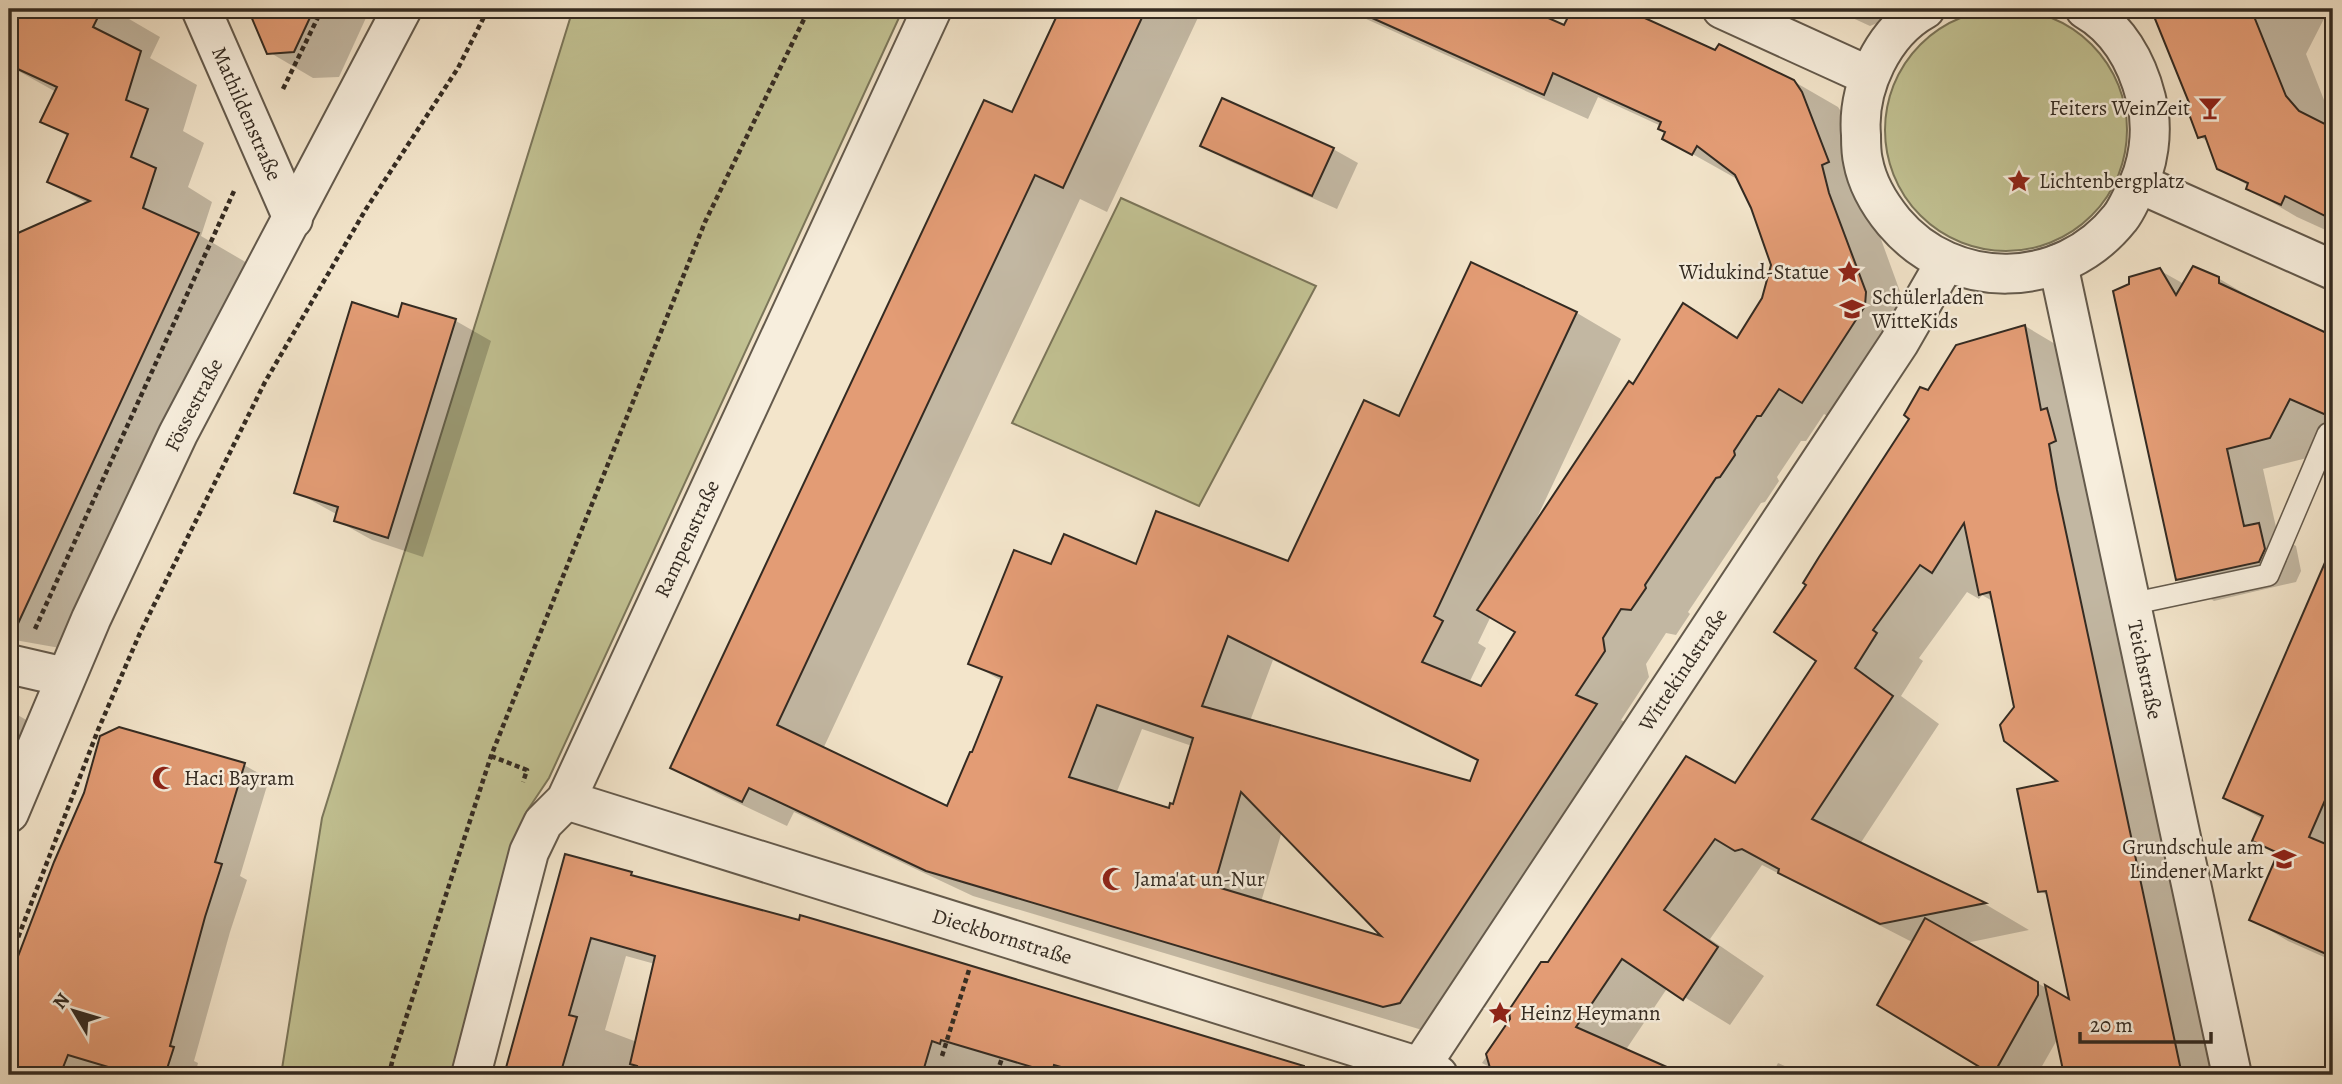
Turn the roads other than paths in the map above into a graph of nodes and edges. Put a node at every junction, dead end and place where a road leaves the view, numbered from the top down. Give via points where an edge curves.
1 (201, 9) edge
2 (402, 9) edge
3 (932, 9) edge
4 (1722, 9) edge
5 (1924, 9) edge
6 (2085, 9) edge
7 (1869, 76) junction
8 (2140, 184) junction
9 (293, 219) junction
10 (1945, 262) junction
11 (2058, 264) junction
12 (2333, 270) edge
13 (2328, 435) dead end
14 (2131, 604) junction
15 (14, 665) edge
16 (65, 677) junction
17 (566, 800) junction
18 (9, 813) edge
19 (1425, 1072) edge
20 (471, 1075) edge
21 (2232, 1075) edge

1 - 9 street, Mathildenstraße
2 - 9 street, Fössestraße
3 - 17 street, Rampenstraße
4 - 7 street
5 - 7 street via 1889,41
6 - 8 street via 2122,42 2140,74 2149,110 2149,148
7 - 10 street via 1860,119 1863,163 1880,204 1908,238
8 - 11 street via 2111,227 2092,245
8 - 12 street
9 - 16 street, Fössestraße via 178,434
10 - 11 street via 1982,273 2021,274
10 - 19 street, Wittekindstraße via 1899,343
11 - 14 street, Teichstraße
13 - 14 lane via 2268,575
14 - 21 street, Teichstraße
15 - 16 street
16 - 18 street, Fössestraße
17 - 19 street, Dieckbornstraße
17 - 20 street, Rampenstraße via 543,824 529,852

